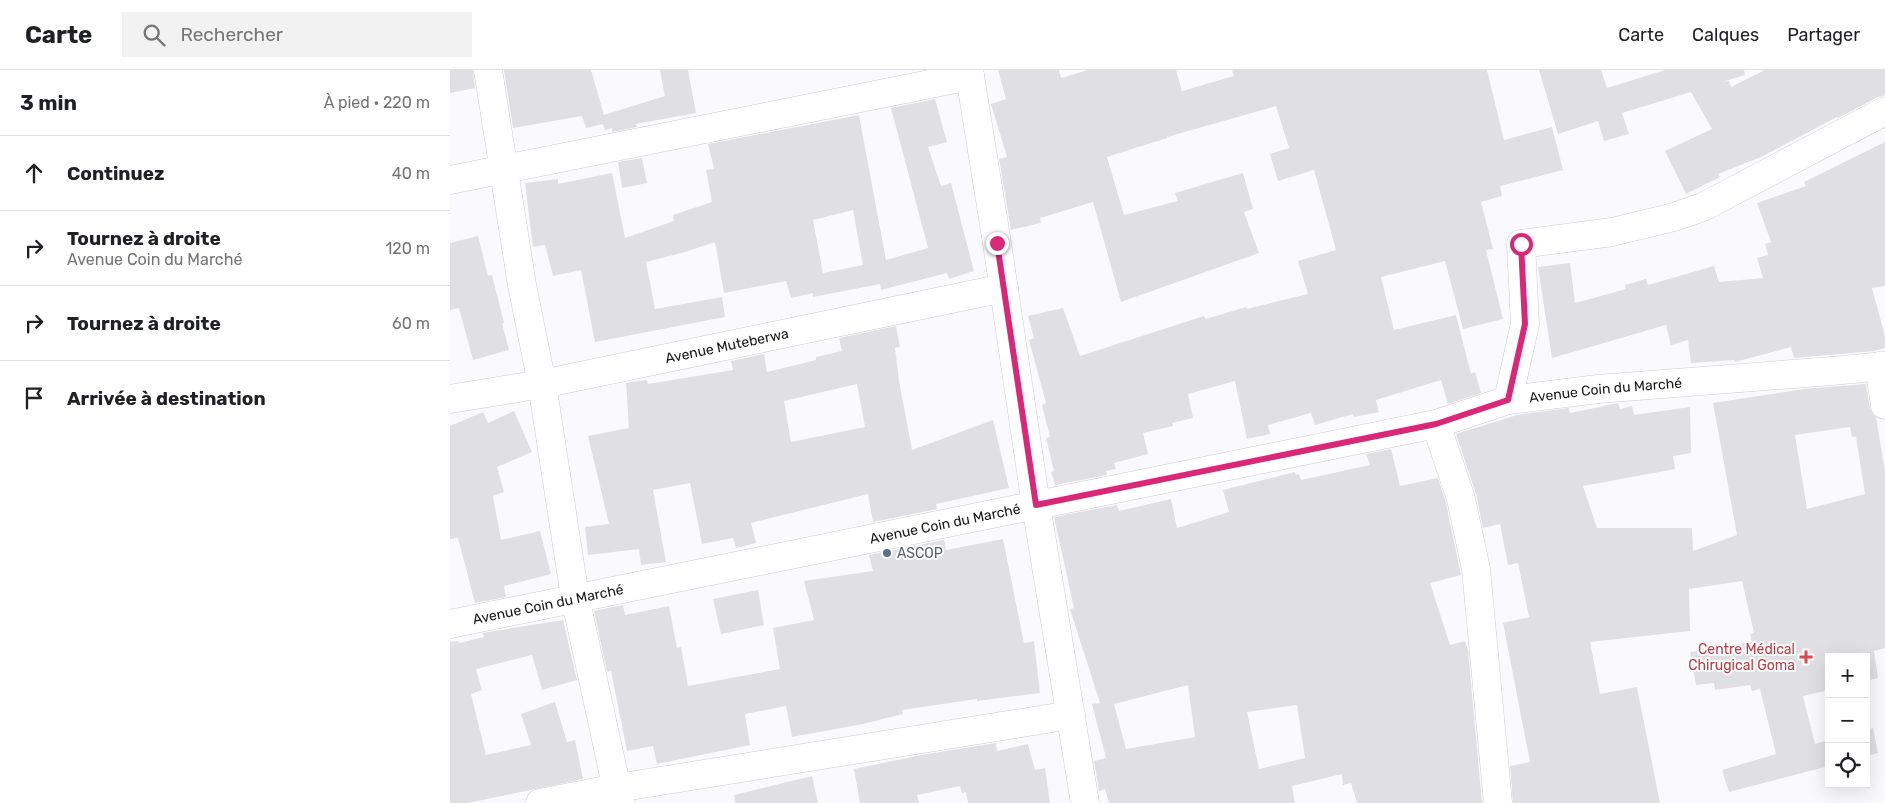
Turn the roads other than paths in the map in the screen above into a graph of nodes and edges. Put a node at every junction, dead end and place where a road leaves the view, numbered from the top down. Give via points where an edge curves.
1 (488, 70) edge
2 (970, 73) edge
3 (1885, 111) edge
4 (503, 169) junction
5 (450, 180) edge
6 (1004, 288) junction
7 (1882, 366) edge
8 (542, 384) junction
9 (450, 400) edge
10 (1508, 400) junction
11 (1885, 405) edge
12 (1436, 424) junction
13 (1036, 505) junction
14 (575, 597) junction
15 (450, 624) edge
16 (1071, 715) junction
17 (618, 796) edge
18 (540, 803) edge
19 (1085, 803) edge
20 (1498, 803) edge

1 - 4 street
2 - 4 street
2 - 6 street
3 - 10 street via 1703,207 1612,232 1521,244 1525,324
4 - 5 street
4 - 8 street
6 - 8 street, Avenue Muteberwa
6 - 13 street
7 - 10 street, Avenue Coin du Marché via 1598,389
7 - 11 street
8 - 9 street, Avenue Muteberwa
8 - 14 street
10 - 12 street, Avenue Coin du Marché
12 - 13 street, Avenue Coin du Marché
12 - 20 street via 1461,499 1476,569
13 - 14 street, Avenue Coin du Marché
13 - 16 street
14 - 15 street, Avenue Coin du Marché
14 - 17 street
16 - 17 street
16 - 19 street
17 - 18 street

